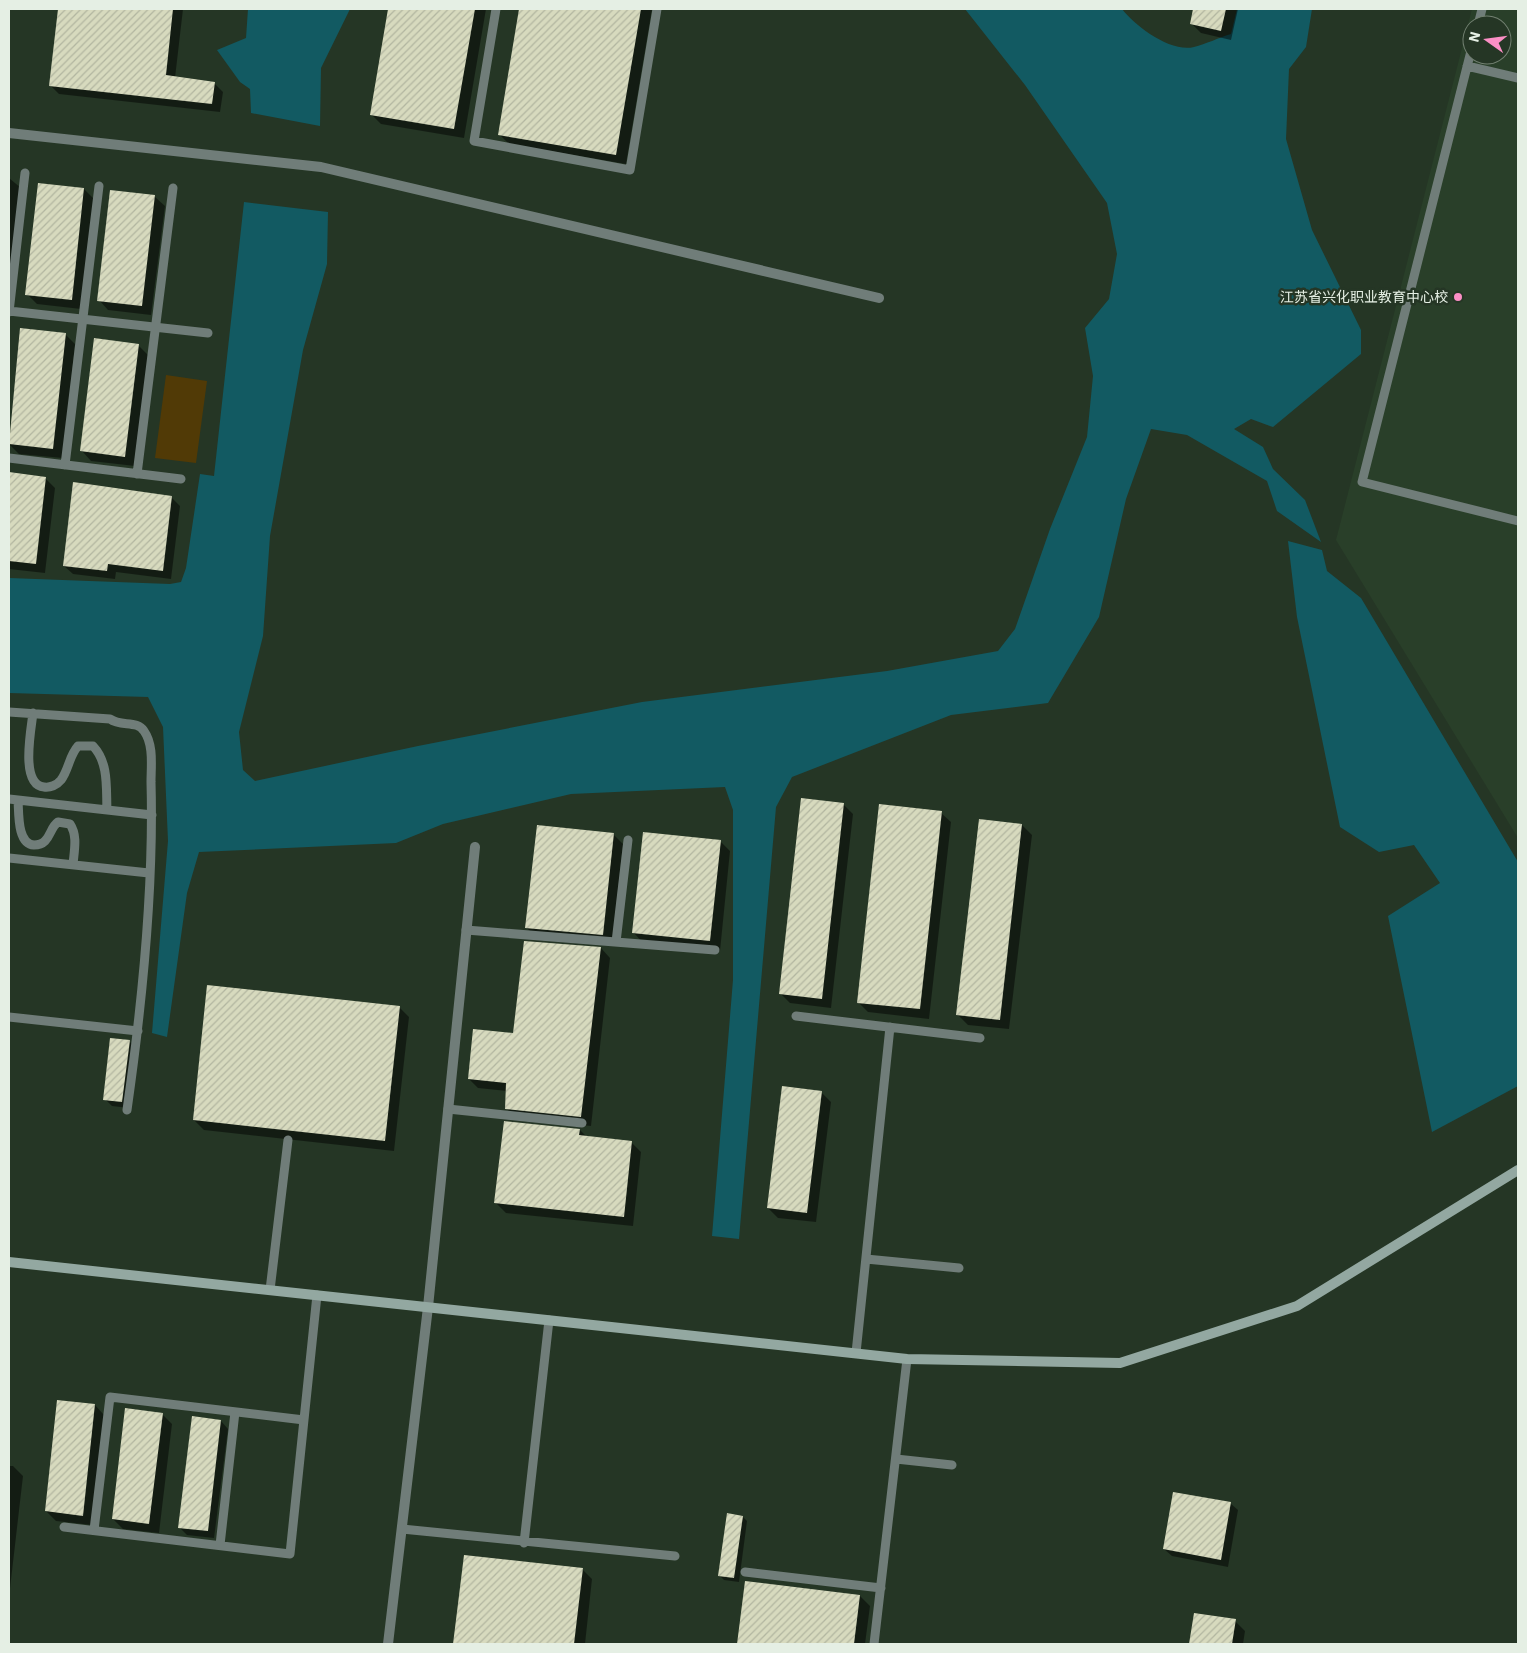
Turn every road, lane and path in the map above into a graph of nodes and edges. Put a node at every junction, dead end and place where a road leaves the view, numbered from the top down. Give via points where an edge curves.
1 (496, 9) edge
2 (657, 9) edge
3 (1467, 66) joint
4 (1518, 78) edge
5 (9, 132) edge
6 (25, 172) dead end
7 (99, 186) dead end
8 (173, 188) dead end
9 (879, 298) dead end
10 (9, 311) edge
11 (83, 319) junction
12 (155, 328) junction
13 (208, 333) dead end
14 (9, 458) edge
15 (65, 465) junction
16 (137, 474) junction
17 (181, 479) dead end
18 (1518, 521) edge
19 (9, 712) edge
20 (33, 714) junction
21 (14, 800) edge
22 (107, 810) junction
23 (152, 815) junction
24 (628, 840) dead end
25 (475, 847) dead end
26 (9, 858) edge
27 (73, 865) junction
28 (149, 873) junction
29 (466, 930) junction
30 (616, 942) junction
31 (715, 950) dead end
32 (796, 1016) dead end
33 (9, 1017) edge
34 (890, 1027) junction
35 (138, 1031) junction
36 (980, 1038) dead end
37 (448, 1109) junction
38 (127, 1110) dead end
39 (582, 1123) dead end
40 (288, 1140) dead end
41 (1518, 1170) edge
42 (866, 1259) junction
43 (9, 1262) edge
44 (958, 1268) dead end
45 (270, 1290) junction
46 (317, 1296) junction
47 (428, 1307) junction
48 (549, 1320) junction
49 (856, 1353) junction
50 (907, 1359) junction
51 (235, 1412) junction
52 (304, 1420) junction
53 (896, 1459) junction
54 (952, 1465) dead end
55 (64, 1527) dead end
56 (402, 1529) junction
57 (94, 1530) junction
58 (524, 1543) junction
59 (220, 1545) junction
60 (675, 1556) dead end
61 (745, 1572) dead end
62 (881, 1588) junction
63 (388, 1644) edge
64 (874, 1644) edge

1 - 2 lane via 474,141 630,170
3 - 4 lane
3 - 18 lane via 1362,482
5 - 9 street via 321,168
6 - 10 lane
7 - 11 lane
8 - 12 lane
10 - 11 lane
11 - 12 lane
11 - 15 lane
12 - 13 lane
12 - 16 lane
14 - 15 lane
15 - 16 lane
16 - 17 lane
19 - 20 lane
20 - 22 lane via 29,765 30,775 36,784 52,786 61,781 72,752 78,746 93,746 101,755 106,776
20 - 23 lane via 110,719 117,724 136,724 144,729 150,742
21 - 22 lane
21 - 27 lane via 21,831 25,841 31,845 44,842 58,822 70,824 75,839
22 - 23 lane
23 - 28 lane
24 - 30 lane
25 - 29 street
26 - 27 lane
27 - 28 lane
28 - 35 lane
29 - 30 lane
29 - 37 street
30 - 31 lane
32 - 34 lane
33 - 35 lane
34 - 36 lane
34 - 42 lane
35 - 38 lane
37 - 39 lane
37 - 47 street
40 - 45 lane
41 - 50 street via 1297,1306 1120,1363
42 - 44 lane
42 - 49 lane
43 - 45 street
45 - 46 street
46 - 47 street
46 - 52 lane
47 - 48 street
47 - 56 street
48 - 49 street
48 - 58 lane
49 - 50 street
50 - 53 lane
51 - 52 lane
51 - 57 lane via 110,1397
51 - 59 lane
52 - 59 lane via 290,1554
53 - 54 lane
53 - 62 lane
55 - 57 lane
56 - 58 lane
56 - 63 street
57 - 59 lane
58 - 60 lane
61 - 62 lane
62 - 64 lane

